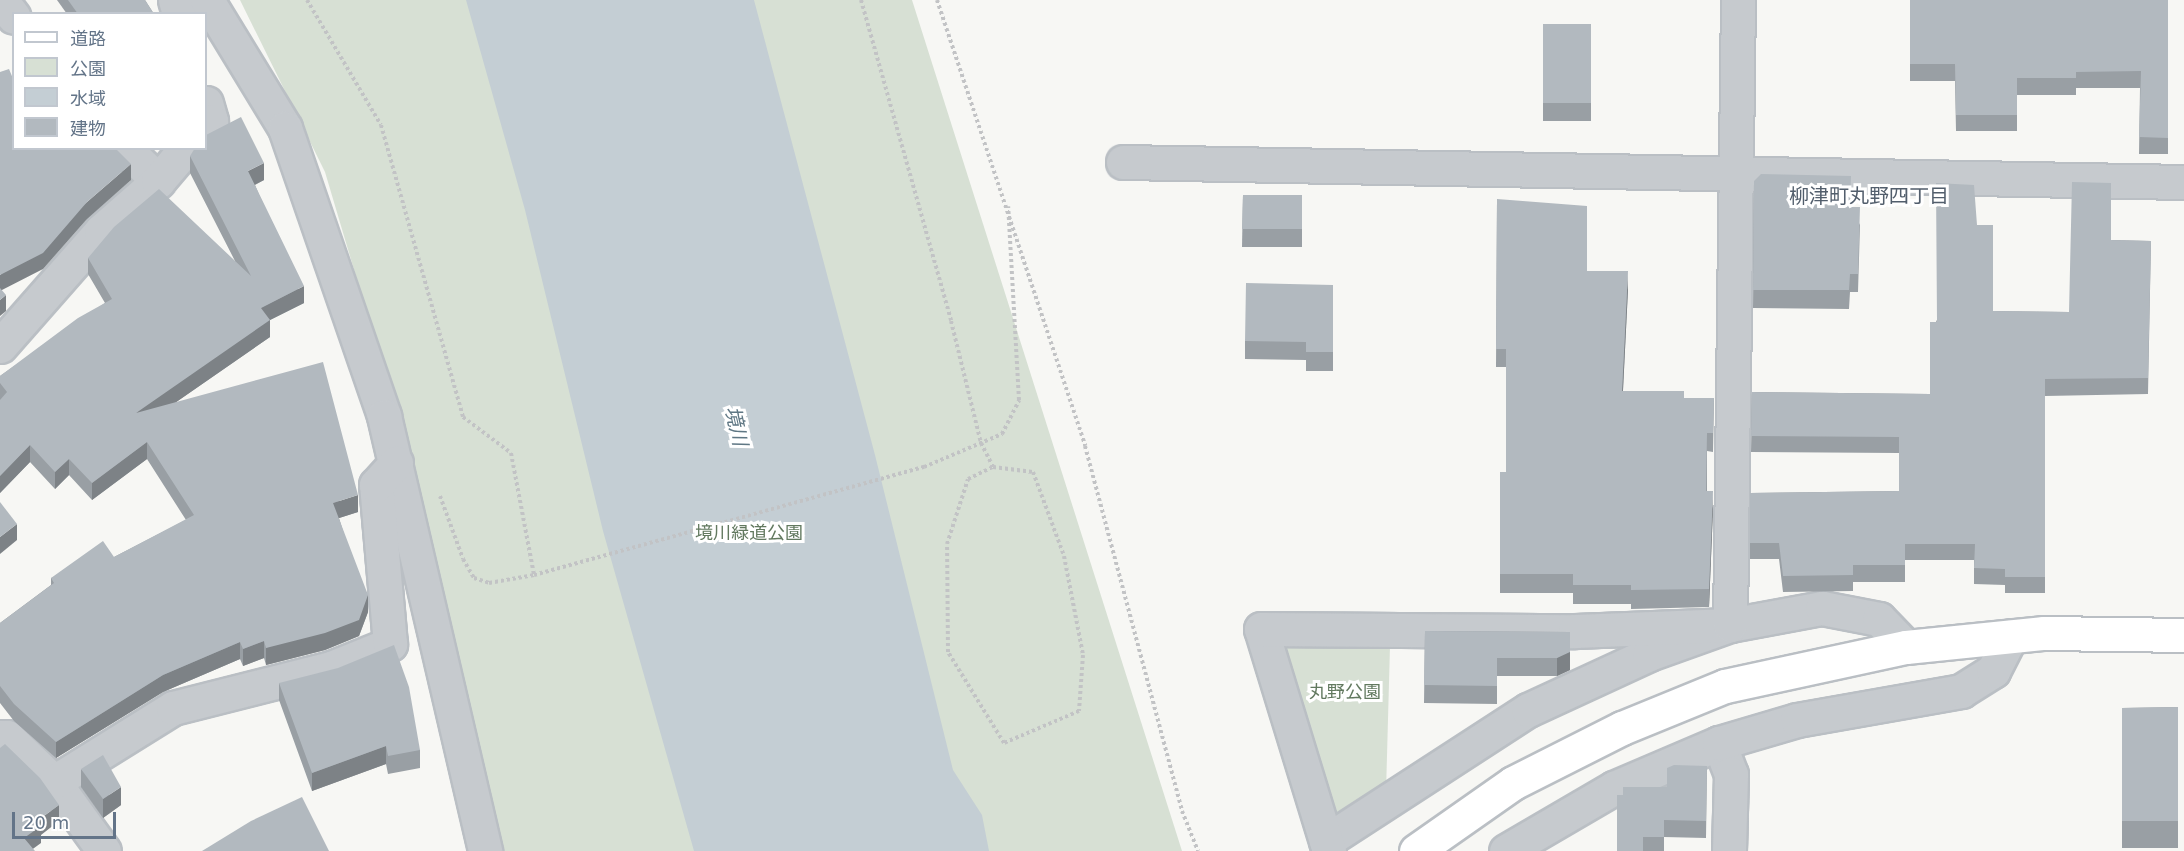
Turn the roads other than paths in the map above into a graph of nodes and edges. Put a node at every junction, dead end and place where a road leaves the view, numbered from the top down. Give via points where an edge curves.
1 (1, 0) edge
2 (207, 0) edge
3 (1738, 0) edge
4 (12, 14) edge
5 (207, 106) edge
6 (207, 125) edge
7 (126, 150) edge
8 (184, 150) edge
9 (1123, 162) dead end
10 (1737, 176) junction
11 (158, 181) junction
12 (2184, 182) edge
13 (0, 346) edge
14 (396, 463) junction
15 (1730, 625) junction
16 (2184, 635) edge
17 (2011, 636) junction
18 (1906, 647) junction
19 (0, 737) edge
20 (1719, 742) junction
21 (54, 782) junction
22 (1327, 846) edge
23 (104, 851) edge
24 (484, 851) edge
25 (1416, 851) edge
26 (1506, 851) edge
27 (1729, 851) edge

1 - 4 street
2 - 14 street via 285,128 384,416
3 - 10 street
5 - 6 street via 211,121
7 - 11 street
8 - 11 street
9 - 10 street
10 - 12 street
10 - 15 street
11 - 13 street via 101,231
14 - 21 street via 376,485 390,644 331,668 173,708
14 - 24 street
15 - 18 street via 1822,608 1879,619
15 - 22 street via 1649,654 1528,710
15 - 22 street via 1575,630 1261,629
16 - 17 street
17 - 18 street
17 - 20 street via 1993,671 1960,691 1797,720
18 - 25 street via 1725,686 1622,728 1513,783
19 - 21 street via 7,737
20 - 26 street via 1614,788
20 - 27 street via 1731,774
21 - 23 street

